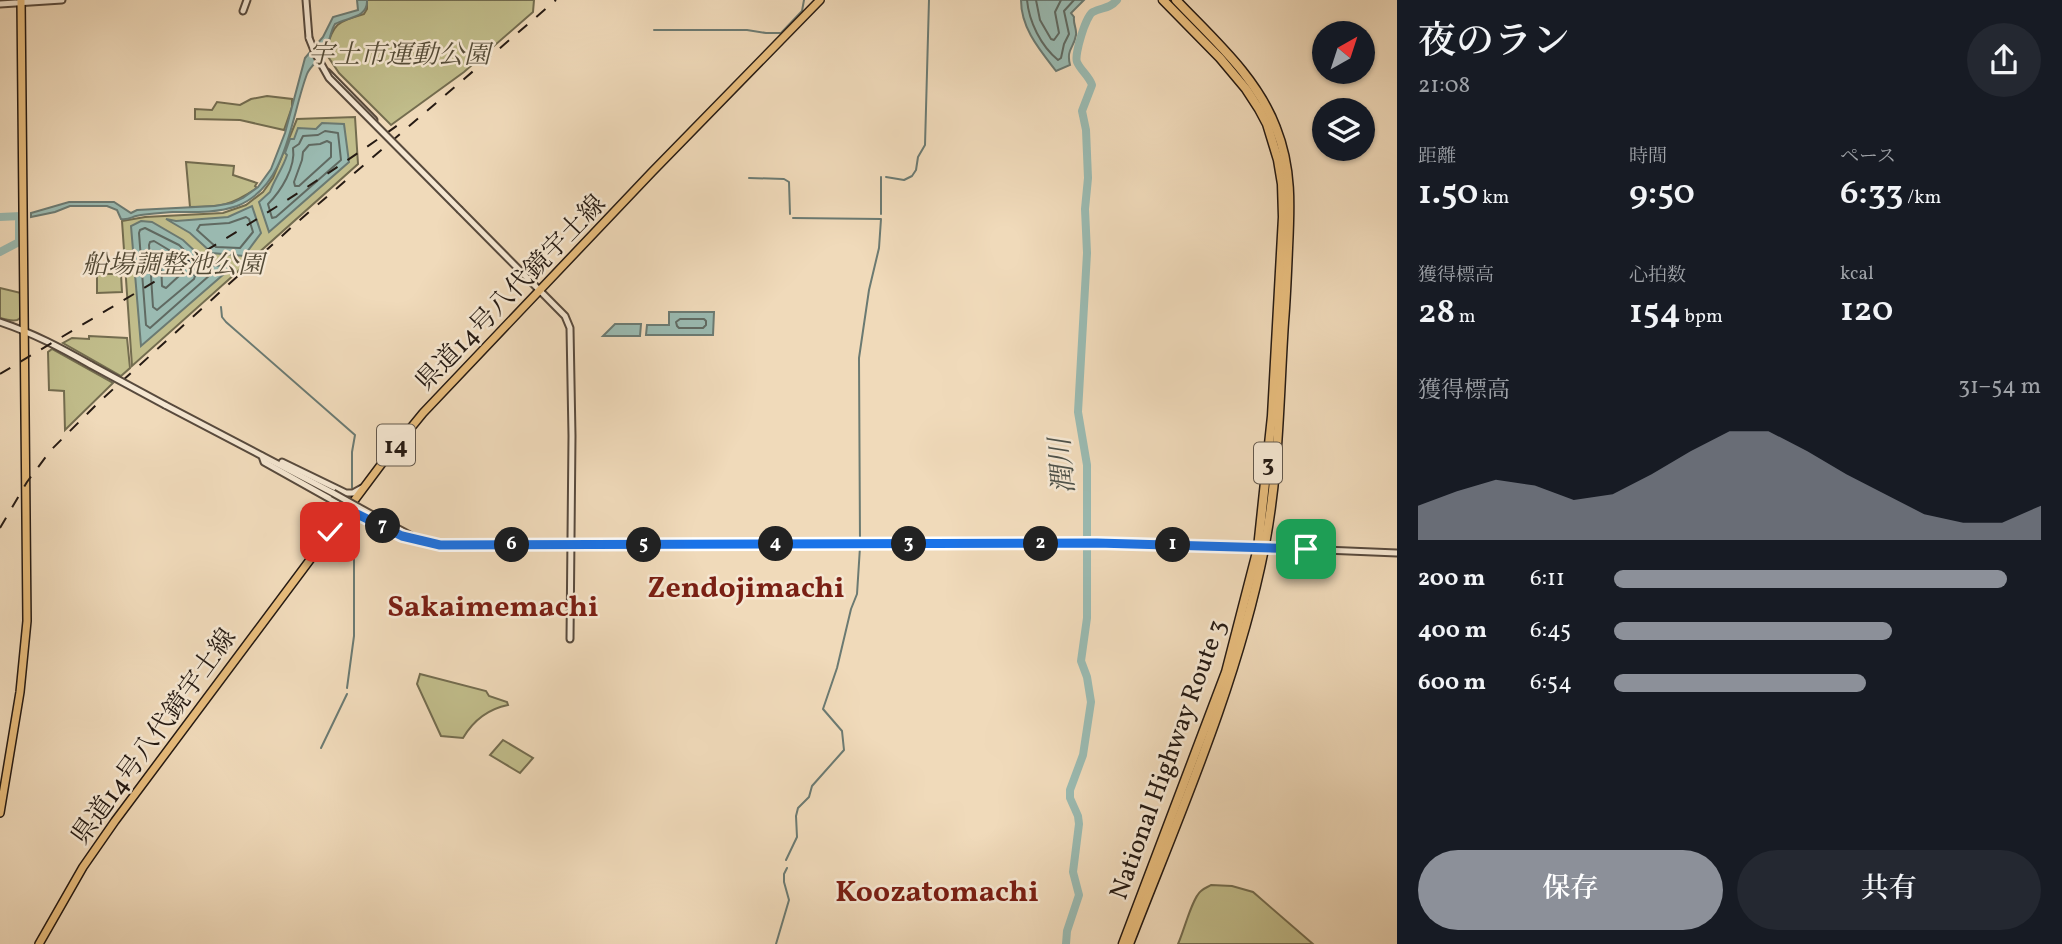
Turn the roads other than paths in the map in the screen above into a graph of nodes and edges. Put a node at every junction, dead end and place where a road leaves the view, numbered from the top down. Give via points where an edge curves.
1 (62, 0) edge
2 (247, 0) edge
3 (306, 0) edge
4 (820, 0) edge
5 (1163, 0) edge
6 (1176, 0) edge
7 (21, 1) edge
8 (0, 4) edge
9 (243, 11) dead end
10 (322, 68) junction
11 (381, 127) dead end
12 (541, 291) junction
13 (0, 322) edge
14 (24, 330) junction
15 (261, 454) junction
16 (272, 460) junction
17 (362, 488) junction
18 (339, 520) junction
19 (416, 539) junction
20 (569, 545) junction
21 (1261, 548) junction
22 (1397, 553) edge
23 (570, 639) dead end
24 (0, 813) edge
25 (39, 944) edge
26 (1126, 944) edge

1 - 7 street
2 - 9 street
3 - 10 street, bridge via 309,38
4 - 12 main road, 県道14号八代鏡宇土線 / 14
5 - 21 highway, National Highway Route 3 / 3 via 1246,89 1267,124 1278,160 1283,217
6 - 21 highway, National Highway Route 3 / 3 via 1253,85 1277,130 1288,171 1290,223 1280,399
7 - 8 street
7 - 14 main road
10 - 11 street
10 - 12 street, bridge
12 - 17 main road, 県道14号八代鏡宇土線 / 14 via 423,413
12 - 20 street via 570,328
13 - 14 street
14 - 15 street, bridge
14 - 24 main road via 26,642
15 - 16 street
15 - 18 street via 264,462 339,504
16 - 17 street via 345,493
16 - 19 street, bridge
17 - 18 main road, 県道14号八代鏡宇土線 / 14
18 - 19 street via 347,514 360,514
18 - 25 main road, 県道14号八代鏡宇土線 / 14 via 115,821
19 - 20 street via 440,545
20 - 21 street via 1097,543
20 - 23 street
21 - 22 street
21 - 26 highway, National Highway Route 3 / 3 via 1243,637 1220,706

